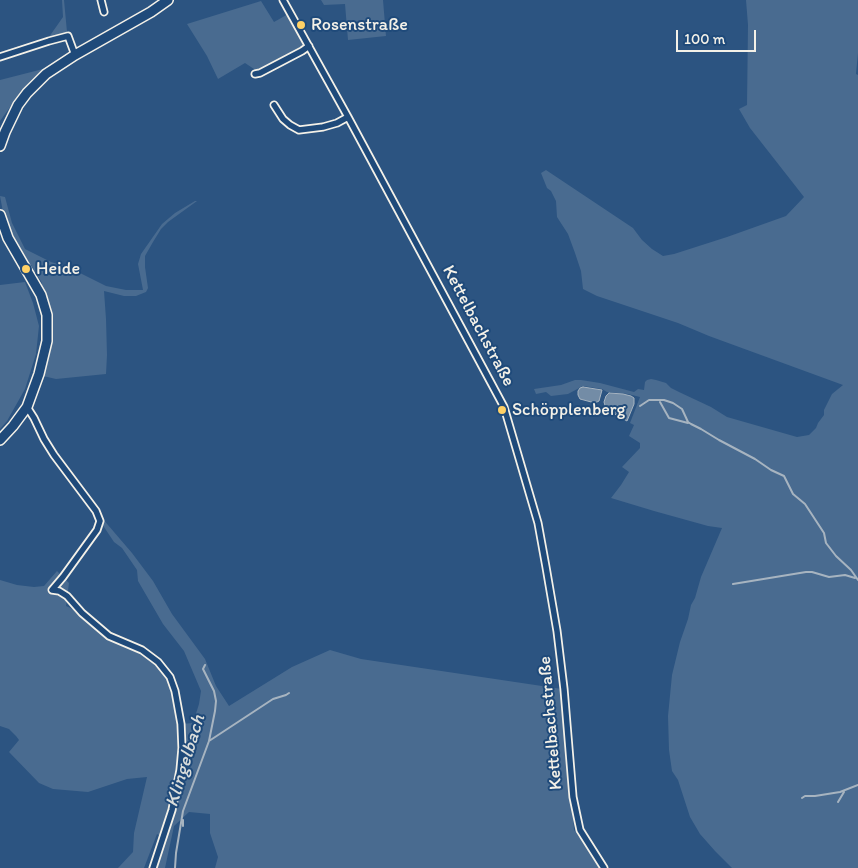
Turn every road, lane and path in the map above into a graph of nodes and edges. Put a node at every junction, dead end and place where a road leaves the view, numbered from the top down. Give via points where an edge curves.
1 (101, 0) edge
2 (168, 0) edge
3 (176, 0) edge
4 (283, 0) edge
5 (104, 12) dead end
6 (151, 12) junction
7 (310, 46) junction
8 (75, 55) junction
9 (0, 57) edge
10 (255, 74) dead end
11 (274, 104) dead end
12 (348, 117) junction
13 (0, 146) edge
14 (0, 215) edge
15 (27, 407) junction
16 (0, 440) edge
17 (153, 868) edge
18 (604, 868) edge

1 - 5 street
2 - 6 main road
3 - 6 main road
4 - 7 street, Kettelbachstraße
6 - 8 main road
7 - 10 street
7 - 12 street, Kettelbachstraße
8 - 9 street via 68,36
8 - 13 main road via 46,74 27,94 11,117
11 - 12 street via 283,119 299,130 323,127
12 - 18 street, Kettelbachstraße via 504,407 538,523 546,567 564,689 573,797 580,830
14 - 15 main road via 8,238 41,294 47,315 45,353
15 - 16 main road
15 - 17 street via 54,455 100,521 97,530 52,590 67,596 109,636 142,650 158,662 174,690 181,724 180,770 172,810

